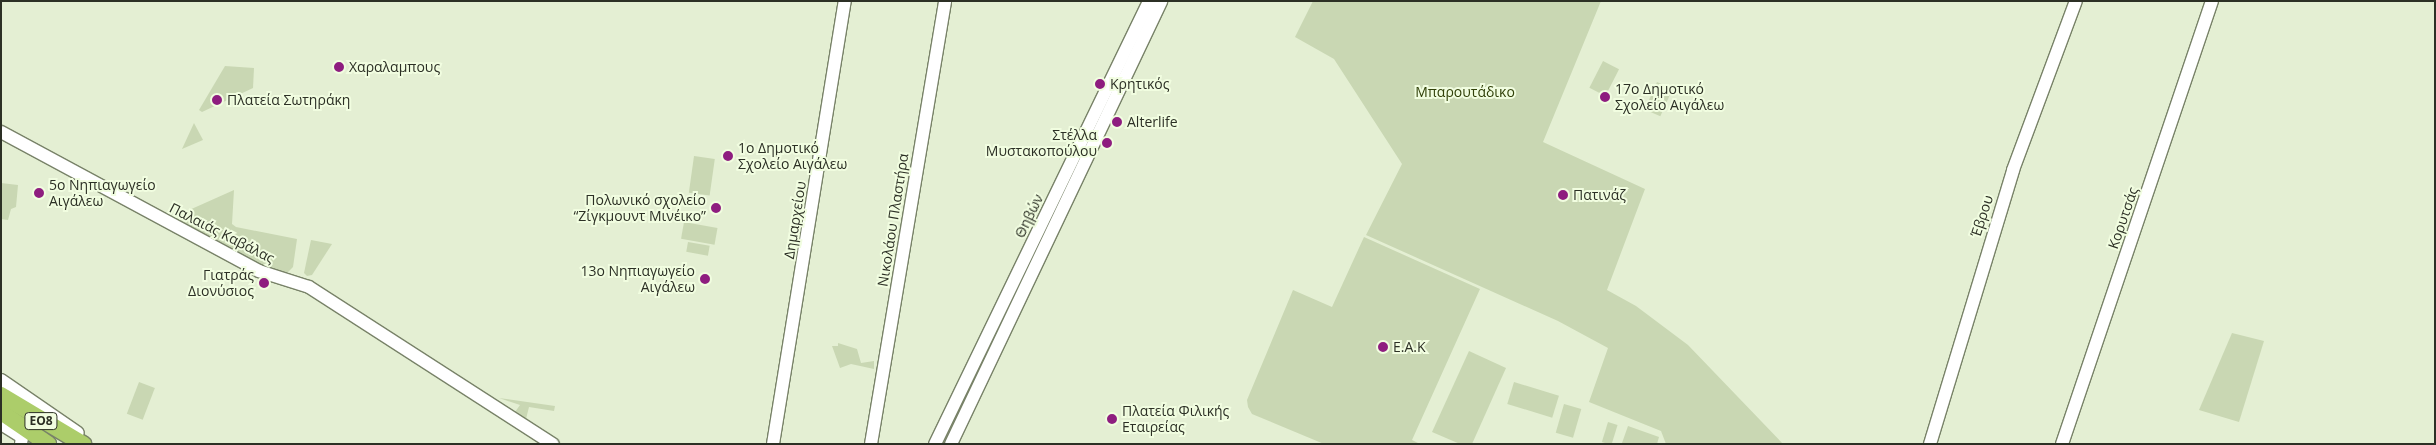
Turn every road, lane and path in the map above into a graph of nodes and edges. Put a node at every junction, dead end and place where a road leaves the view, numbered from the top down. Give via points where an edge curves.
1 (845, 1) edge
2 (945, 1) edge
3 (1149, 1) edge
4 (1161, 1) edge
5 (2076, 1) edge
6 (2212, 1) edge
7 (1, 132) edge
8 (1, 380) edge
9 (1, 395) edge
10 (1, 412) edge
11 (1, 424) edge
12 (25, 442) edge
13 (88, 442) edge
14 (48, 444) edge
15 (553, 444) edge
16 (773, 444) edge
17 (872, 444) edge
18 (935, 444) edge
19 (951, 444) edge
20 (1930, 444) edge
21 (2062, 444) edge

1 - 16 street, Δημαρχείου
2 - 17 street, Νικολάου Πλαστήρα
3 - 18 street, Θηβών
4 - 19 street, Θηβών
5 - 20 street, Έβρου via 2010,179
6 - 21 street, Κορυτσάς
7 - 15 street, Παλαιάς Καβάλας via 259,271 309,287
8 - 13 street
9 - 13 highway, ΕΟ8
10 - 14 highway, ΕΟ8
11 - 12 street

